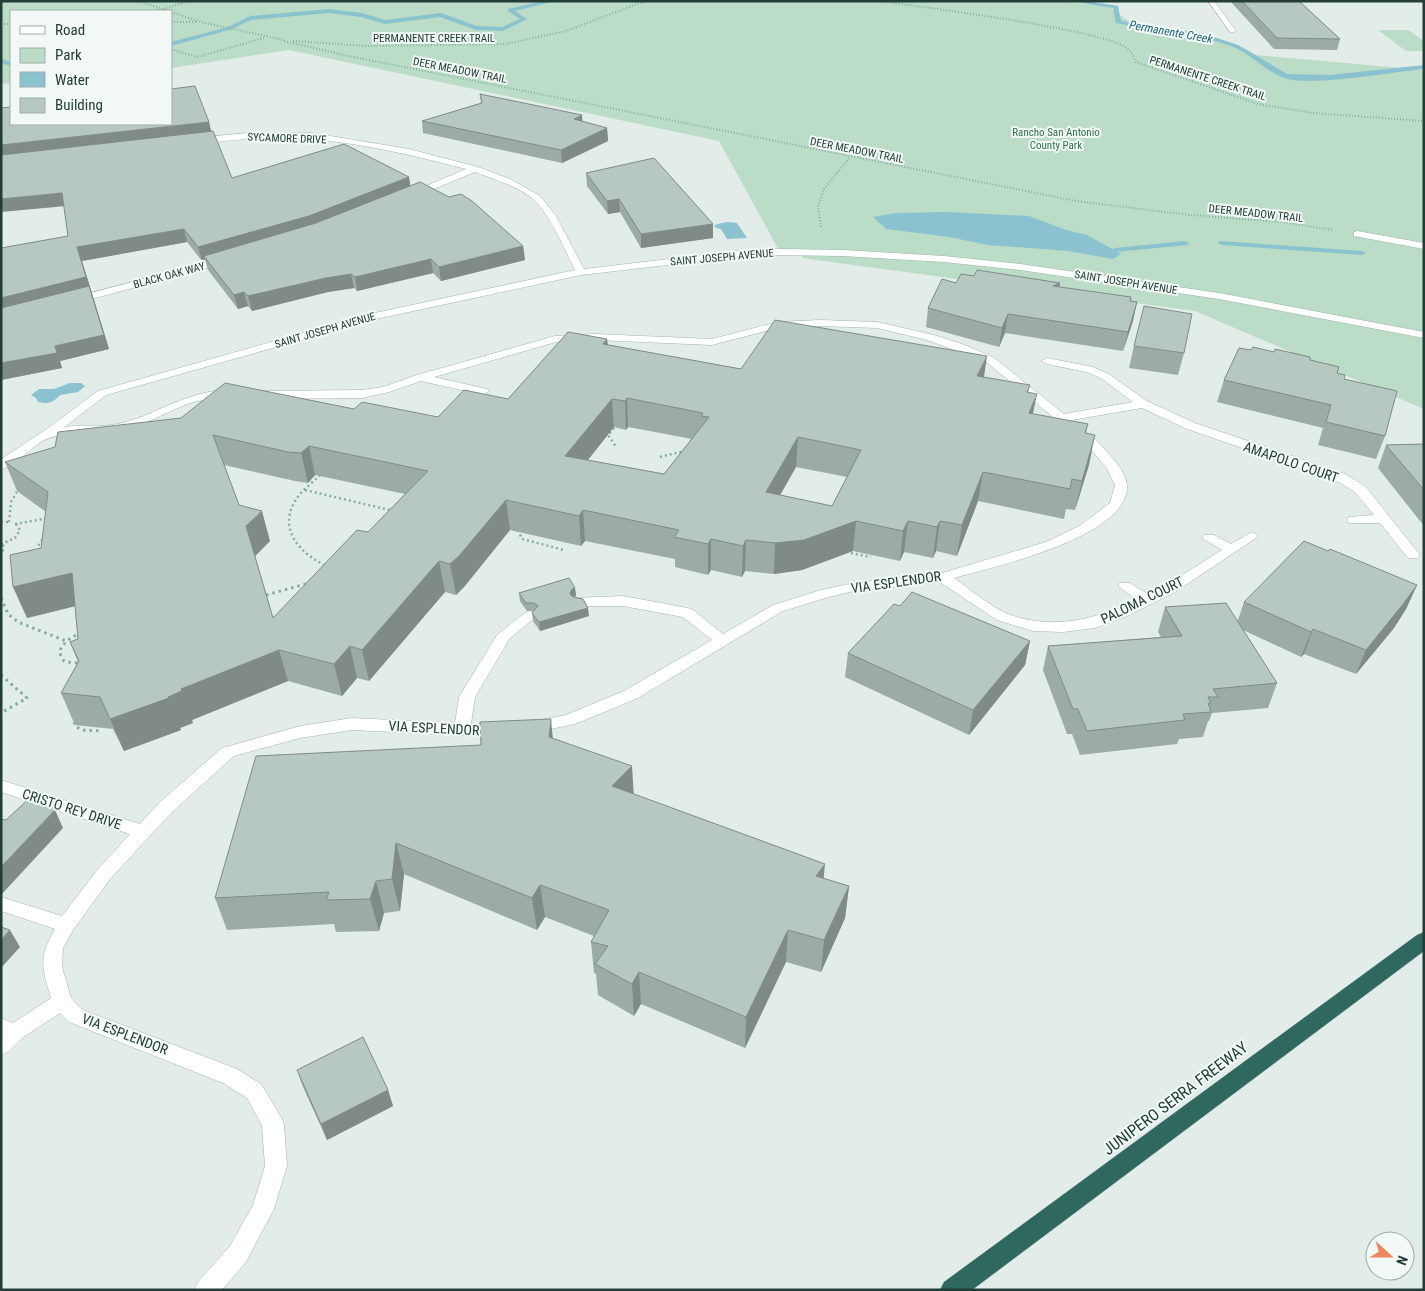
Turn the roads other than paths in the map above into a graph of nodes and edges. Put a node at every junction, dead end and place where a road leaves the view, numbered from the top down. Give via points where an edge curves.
1 (1211, 1) edge
2 (1232, 31) dead end
3 (185, 142) edge
4 (475, 169) junction
5 (406, 197) edge
6 (1356, 234) road end
7 (1424, 246) edge
8 (233, 257) edge
9 (581, 272) junction
10 (59, 305) edge
11 (1424, 335) edge
12 (1048, 361) dead end
13 (421, 377) junction
14 (483, 391) dead end
15 (1143, 404) junction
16 (1063, 418) junction
17 (44, 435) junction
18 (1274, 455) junction
19 (1, 465) edge
20 (1264, 465) dead end
21 (1383, 519) junction
22 (1354, 520) dead end
23 (1252, 536) dead end
24 (1208, 538) dead end
25 (1231, 549) junction
26 (1413, 556) dead end
27 (943, 577) junction
28 (1125, 586) dead end
29 (1148, 600) junction
30 (579, 601) edge
31 (530, 616) dead end
32 (722, 640) junction
33 (462, 730) junction
34 (1, 786) edge
35 (143, 832) junction
36 (1, 904) edge
37 (66, 925) junction
38 (1424, 940) edge
39 (62, 1002) junction
40 (8, 1030) edge
41 (1, 1046) edge
42 (206, 1290) edge
43 (952, 1290) edge

1 - 2 street
3 - 4 street, SYCAMORE DRIVE via 248,136 312,136 409,152
4 - 5 street
4 - 9 street, SYCAMORE DRIVE via 513,184 537,198 551,216
6 - 7 street
8 - 10 street, BLACK OAK WAY
9 - 11 street, SAINT JOSEPH AVENUE via 736,254 828,253 944,259 1064,272 1219,296
9 - 17 street, SAINT JOSEPH AVENUE via 374,316 102,393
12 - 15 street, AMAPOLO COURT via 1089,369 1106,376
13 - 14 street
13 - 16 street, VIA ESPLENDOR via 555,339 595,337 712,342 778,325 852,323 905,330 989,359
13 - 17 street, VIA ESPLENDOR via 385,390 362,394 195,398 144,422 119,428 78,428
15 - 16 street
15 - 18 street, AMAPOLO COURT via 1191,426
16 - 27 street, VIA ESPLENDOR via 1112,466 1121,485 1116,505 1086,528 1051,546
17 - 19 street, VIA ESPLENDOR
18 - 20 street
18 - 21 street, AMAPOLO COURT via 1340,477 1360,489
21 - 22 street
21 - 26 street, AMAPOLO COURT
23 - 25 street, PALOMA COURT
24 - 25 street
25 - 29 street, PALOMA COURT
27 - 29 street, PALOMA COURT via 1002,617 1033,626 1095,623
27 - 32 street, VIA ESPLENDOR via 826,593 778,608
28 - 29 street
30 - 32 street via 623,601 688,613
31 - 33 street via 504,635 467,697
32 - 33 street, VIA ESPLENDOR via 630,695 569,720 505,731
33 - 35 street, VIA ESPLENDOR via 352,724 300,732 228,752
34 - 35 street, CRISTO REY DRIVE
35 - 37 street, VIA ESPLENDOR via 104,874
36 - 37 street
37 - 39 street, VIA ESPLENDOR via 54,948 52,967
38 - 43 highway, JUNIPERO SERRA FREEWAY
39 - 40 street
39 - 42 street, VIA ESPLENDOR via 76,1016 230,1076 254,1091 272,1124 276,1166 263,1209 238,1254
40 - 41 street

